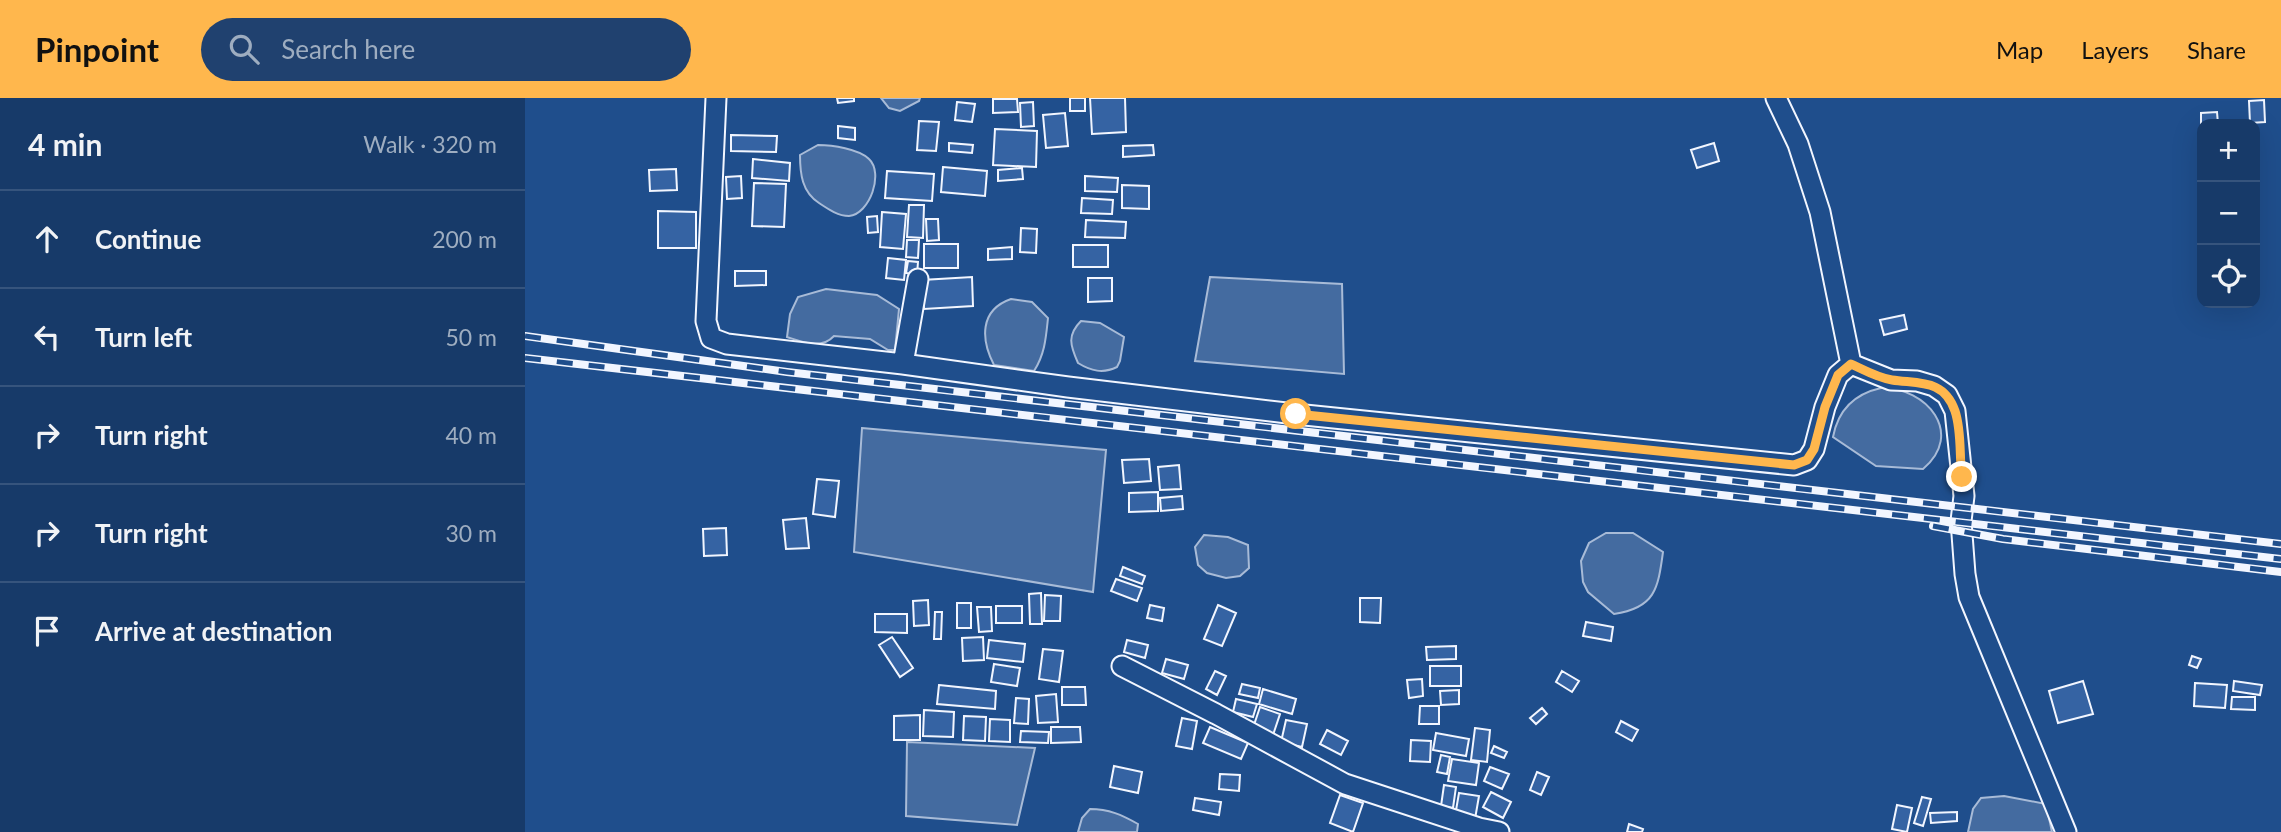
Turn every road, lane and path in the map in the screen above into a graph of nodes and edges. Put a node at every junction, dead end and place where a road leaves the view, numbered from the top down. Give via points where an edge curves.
1 (716, 98) edge
2 (1776, 98) edge
3 (918, 279) dead end
4 (903, 364) junction
5 (1851, 364) junction
6 (1122, 666) dead end
7 (1499, 832) edge
8 (2066, 832) edge

1 - 4 street via 706,321 711,338 727,344
2 - 5 street via 1798,144 1820,212
3 - 4 street
4 - 5 street via 1296,414 1794,465 1807,460 1814,449 1838,375
5 - 8 street via 1891,380 1934,386 1947,396 1955,411 1969,597
6 - 7 street via 1345,784

